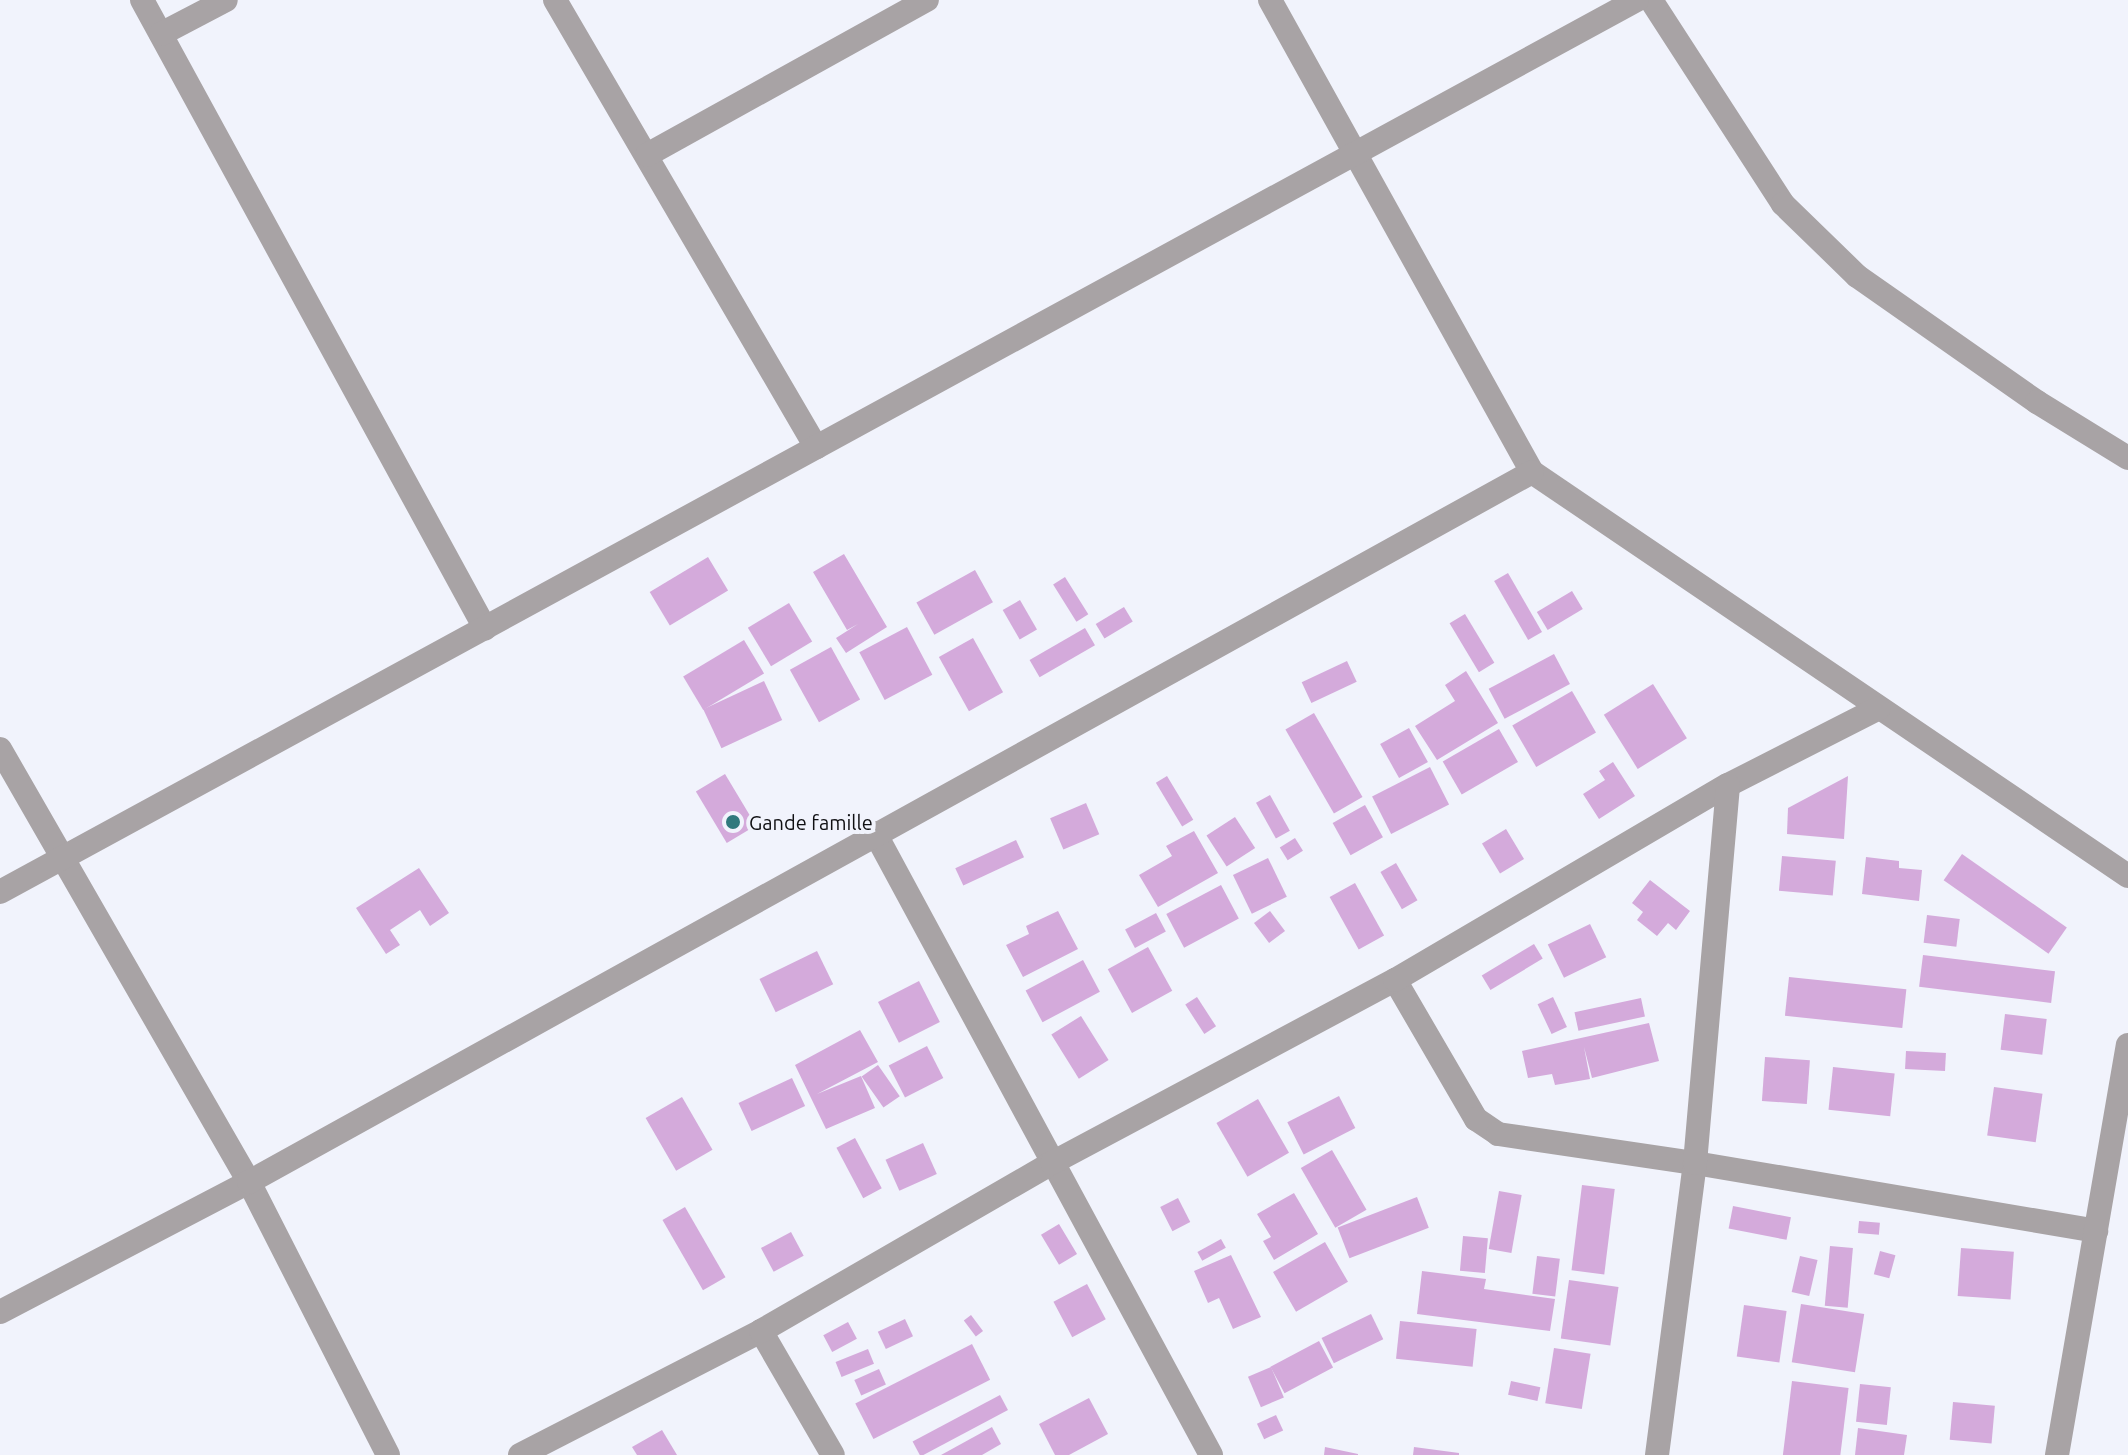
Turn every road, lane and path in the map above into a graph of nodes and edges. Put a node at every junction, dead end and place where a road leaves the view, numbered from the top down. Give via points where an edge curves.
1 (142, 0) edge
2 (226, 0) edge
3 (555, 0) edge
4 (927, 0) edge
5 (1270, 0) edge
6 (1637, 0) edge
7 (1651, 0) edge
8 (161, 34) junction
9 (1357, 153) junction
10 (647, 155) junction
11 (816, 447) junction
12 (2128, 458) edge
13 (1532, 472) junction
14 (485, 628) junction
15 (1879, 708) junction
16 (0, 749) edge
17 (1728, 785) junction
18 (875, 833) junction
19 (62, 858) junction
20 (2128, 876) edge
21 (0, 892) edge
22 (1395, 980) junction
23 (2128, 1045) edge
24 (1052, 1163) junction
25 (1695, 1163) junction
26 (249, 1182) junction
27 (2096, 1231) junction
28 (0, 1312) edge
29 (761, 1331) junction
30 (388, 1455) edge
31 (520, 1455) edge
32 (833, 1455) edge
33 (1211, 1455) edge
34 (1657, 1455) edge
35 (2057, 1455) edge

1 - 8 street
2 - 8 street
3 - 10 street
4 - 10 street
5 - 9 street
6 - 9 street
7 - 12 street via 1783,204 1857,276 2037,402
8 - 14 street
9 - 11 street
9 - 13 street
10 - 11 street
11 - 14 street
13 - 15 street
13 - 18 street
14 - 19 street
15 - 17 street
15 - 20 street
16 - 19 street
17 - 22 street
17 - 25 street
18 - 24 street
18 - 26 street
19 - 21 street
19 - 26 street
22 - 24 street
22 - 25 street via 1476,1119 1486,1127 1498,1134
23 - 27 street
24 - 29 street
24 - 33 street
25 - 27 street
25 - 34 street
26 - 28 street
26 - 30 street
27 - 35 street
29 - 31 street
29 - 32 street

